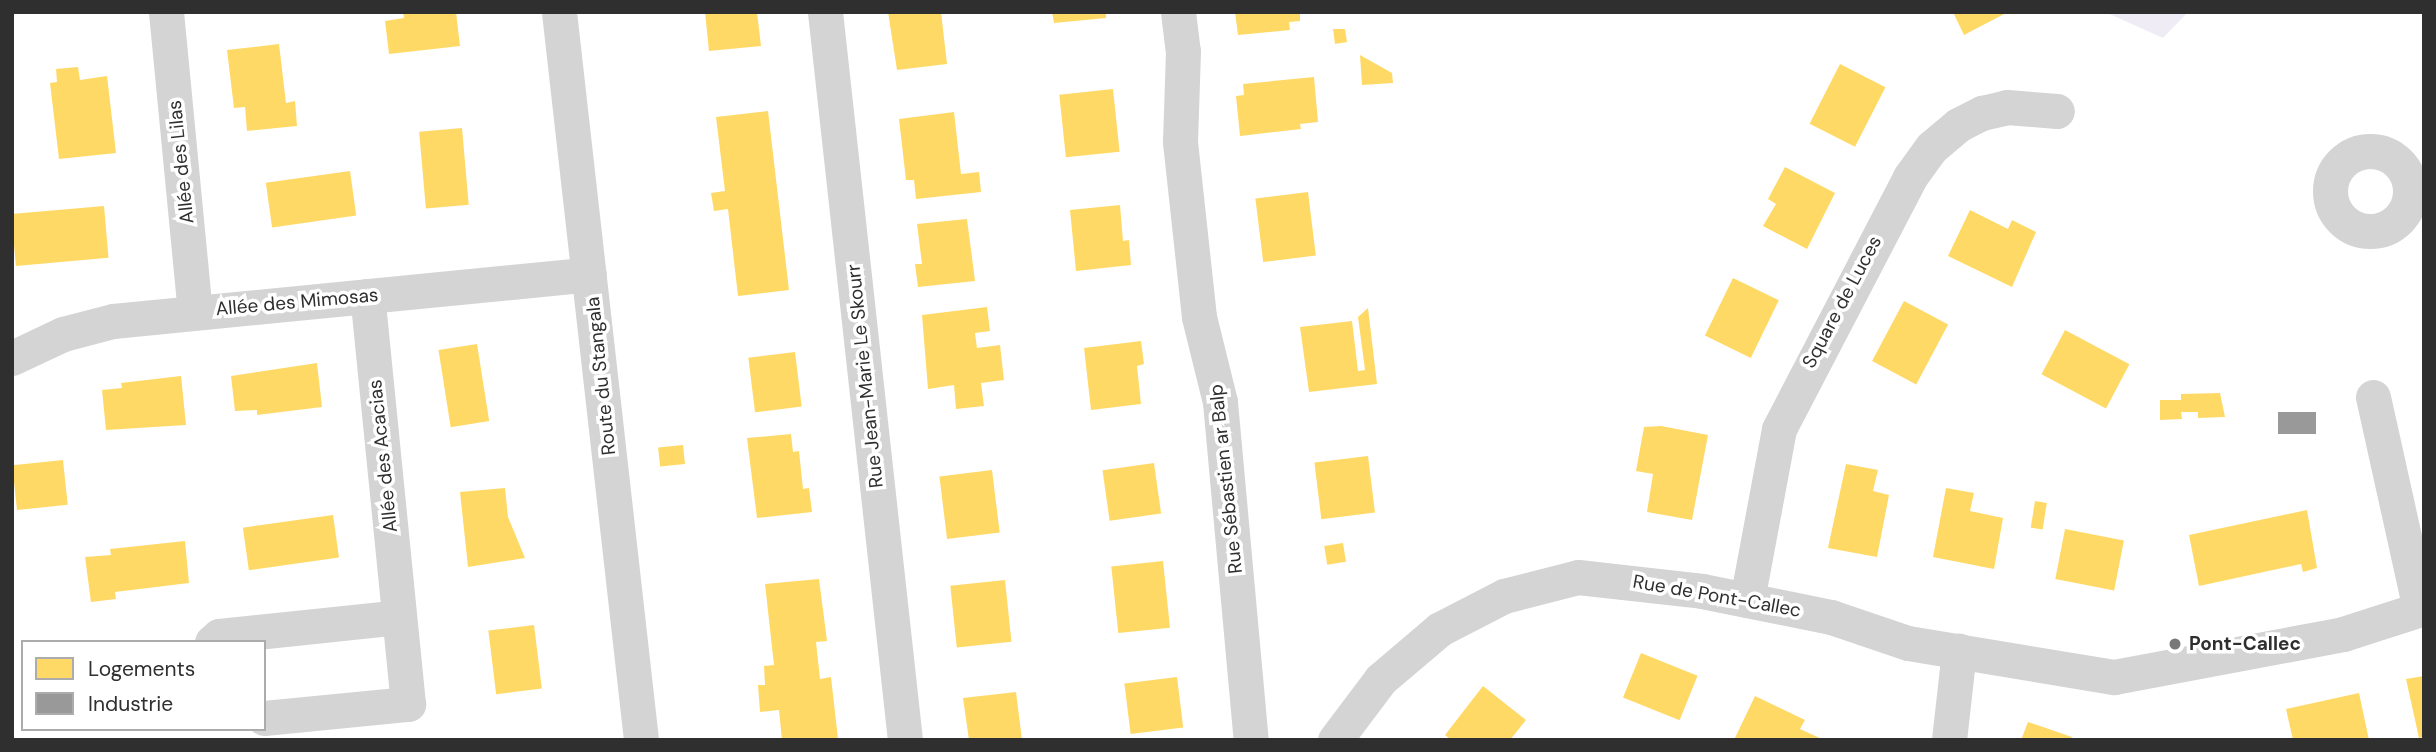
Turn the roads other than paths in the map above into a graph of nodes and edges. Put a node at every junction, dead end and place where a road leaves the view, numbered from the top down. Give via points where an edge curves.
1 (166, 12) edge
2 (559, 12) edge
3 (825, 12) edge
4 (1178, 12) edge
5 (2057, 111) dead end
6 (589, 274) junction
7 (367, 296) junction
8 (195, 311) junction
9 (12, 358) edge
10 (2373, 397) dead end
11 (1747, 600) junction
12 (2422, 608) edge
13 (399, 617) junction
14 (214, 640) edge
15 (1959, 651) junction
16 (266, 718) edge
17 (641, 740) edge
18 (905, 740) edge
19 (1251, 740) edge
20 (1335, 740) edge
21 (1949, 740) edge

1 - 8 street, Allée des Lilas
2 - 6 street, Route du Stangala
3 - 18 street, Rue Jean-Marie Le Skourr
4 - 19 street, Rue Sébastien ar Balp via 1183,51 1180,142 1199,317 1220,402
5 - 11 street, Square de Luces via 2007,107 1982,113 1958,125 1932,147 1910,177 1779,429
6 - 7 street, Allée des Mimosas
6 - 17 street, Route du Stangala
7 - 8 street, Allée des Mimosas
7 - 13 street, Allée des Acacias
8 - 9 street, Allée des Mimosas via 101,324 63,334
10 - 12 street
11 - 15 street, Rue de Pont-Callec via 1831,617 1908,643
11 - 20 street, Rue de Pont-Callec via 1619,579 1578,577 1531,586 1460,617 1414,649 1360,702
12 - 15 street, Rue de Pont-Callec via 2343,634 2114,677
13 - 14 street
13 - 16 street, Allée des Acacias via 408,704
15 - 21 street

